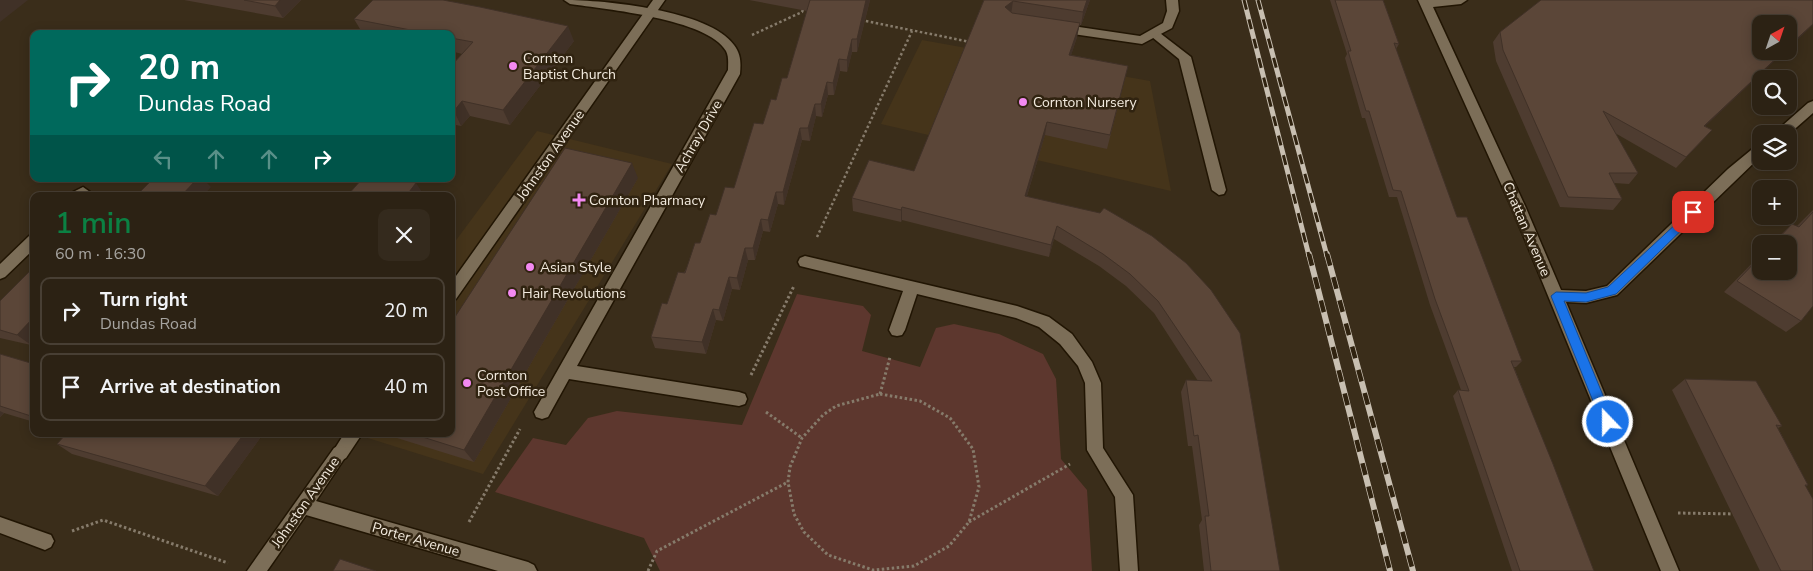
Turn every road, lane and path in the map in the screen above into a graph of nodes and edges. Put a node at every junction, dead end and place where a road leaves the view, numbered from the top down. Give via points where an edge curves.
1 (570, 0) edge
2 (659, 0) edge
3 (807, 0) edge
4 (1172, 0) edge
5 (1462, 0) edge
6 (1425, 2) edge
7 (804, 7) junction
8 (813, 9) edge
9 (649, 14) junction
10 (858, 19) edge
11 (1049, 26) edge
12 (912, 31) junction
13 (1156, 34) junction
14 (972, 42) edge
15 (729, 46) junction
16 (1813, 106) edge
17 (1791, 125) edge
18 (1752, 157) edge
19 (1219, 190) dead end
20 (30, 244) edge
21 (805, 262) junction
22 (0, 274) edge
23 (912, 286) junction
24 (455, 289) edge
25 (1556, 296) junction
26 (897, 330) joint
27 (565, 371) junction
28 (880, 394) junction
29 (739, 399) junction
30 (542, 412) joint
31 (352, 437) edge
32 (802, 438) junction
33 (1095, 450) junction
34 (788, 482) junction
35 (304, 506) junction
36 (1644, 513) junction
37 (1744, 514) edge
38 (968, 522) junction
39 (0, 525) edge
40 (45, 541) joint
41 (454, 550) junction
42 (233, 565) dead end
43 (256, 571) edge
44 (528, 571) edge
45 (648, 571) edge
46 (874, 571) edge
47 (1129, 571) edge
48 (1670, 571) edge

1 - 9 street
2 - 9 street, Johnston Avenue
3 - 7 path
4 - 13 street via 1174,11 1168,25
5 - 6 street
6 - 25 street, Chattan Avenue
7 - 8 path
7 - 15 path via 802,12
9 - 15 street via 707,28
9 - 24 street, Johnston Avenue
10 - 12 path
11 - 13 street via 1142,40
12 - 14 path
12 - 21 path
13 - 19 street via 1185,57
15 - 27 street, Achray Drive via 735,58 734,74
16 - 17 street
18 - 25 street via 1612,291 1586,297
20 - 22 street
21 - 23 street
21 - 29 path
23 - 26 street
23 - 33 street via 1017,312 1044,322 1066,339 1084,362 1093,383
25 - 36 street, Chattan Avenue
26 - 28 path
27 - 29 street
27 - 30 street, Achray Drive
28 - 32 path via 836,406 822,415
28 - 38 path via 920,400 950,418 973,449 979,487
29 - 32 path via 763,410
30 - 41 path via 519,430
31 - 35 street, Johnston Avenue
32 - 34 path via 790,467
33 - 38 path
33 - 47 street via 1124,495
34 - 45 path via 657,551
34 - 46 path via 794,514 804,532 828,554
35 - 41 street, Porter Avenue
35 - 43 street, Johnston Avenue
36 - 37 path
36 - 48 street, Chattan Avenue
38 - 46 path via 949,546 914,566
39 - 40 street
40 - 42 path via 103,520
41 - 44 street, Porter Avenue

